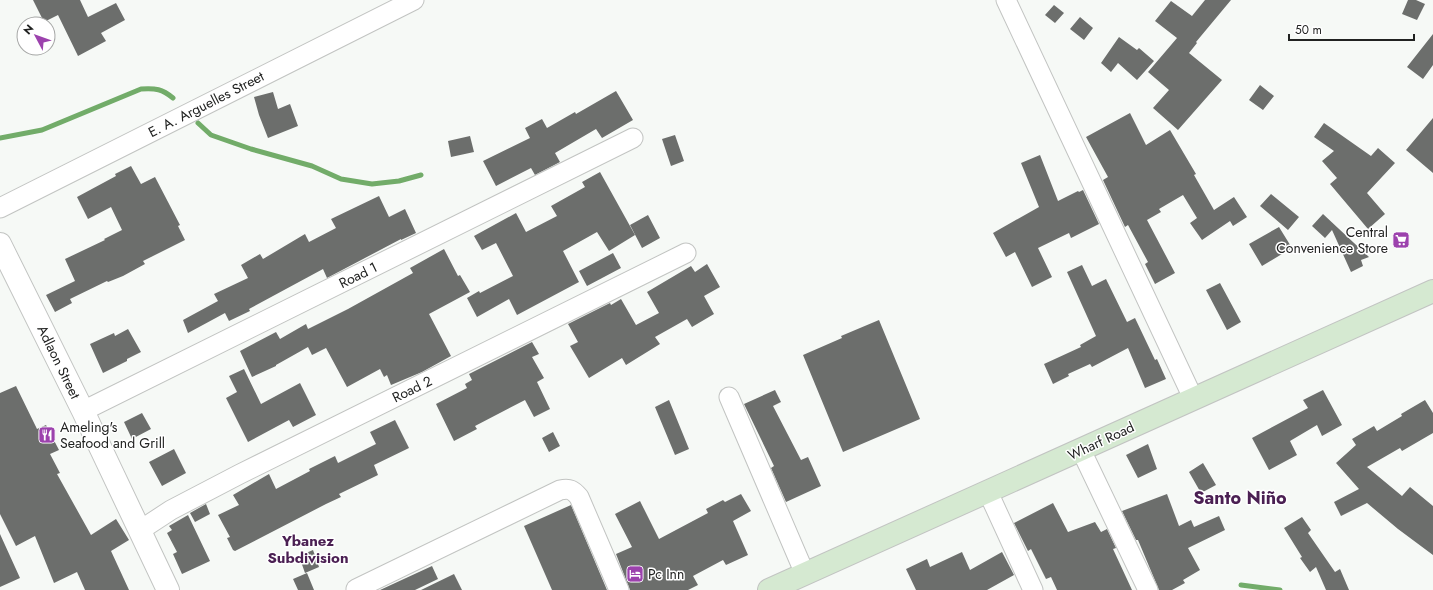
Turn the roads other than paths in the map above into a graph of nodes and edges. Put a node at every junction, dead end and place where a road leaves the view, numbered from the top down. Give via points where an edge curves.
1 (414, 0) edge
2 (1006, 0) edge
3 (633, 138) dead end
4 (0, 208) edge
5 (0, 244) edge
6 (686, 253) dead end
7 (1433, 291) edge
8 (729, 397) dead end
9 (1193, 398) junction
10 (83, 411) junction
11 (1081, 450) junction
12 (988, 492) junction
13 (139, 531) junction
14 (805, 574) junction
15 (356, 589) dead end
16 (168, 590) edge
17 (619, 590) edge
18 (768, 590) edge
19 (1033, 590) edge
20 (1148, 590) edge

1 - 4 street, E. A. Arguelles Street
2 - 9 street
3 - 10 street, Road 1
5 - 10 street, Adlaon Street
6 - 13 street, Road 2 via 240,474 171,510
7 - 9 main road, Wharf Road
8 - 14 street
9 - 11 main road, Wharf Road
10 - 13 street, Adlaon Street
11 - 12 main road, Wharf Road
11 - 20 street
12 - 14 main road, Wharf Road
12 - 19 street
13 - 16 street, Adlaon Street
14 - 18 main road, Wharf Road
15 - 17 street via 560,490 569,488 579,497

